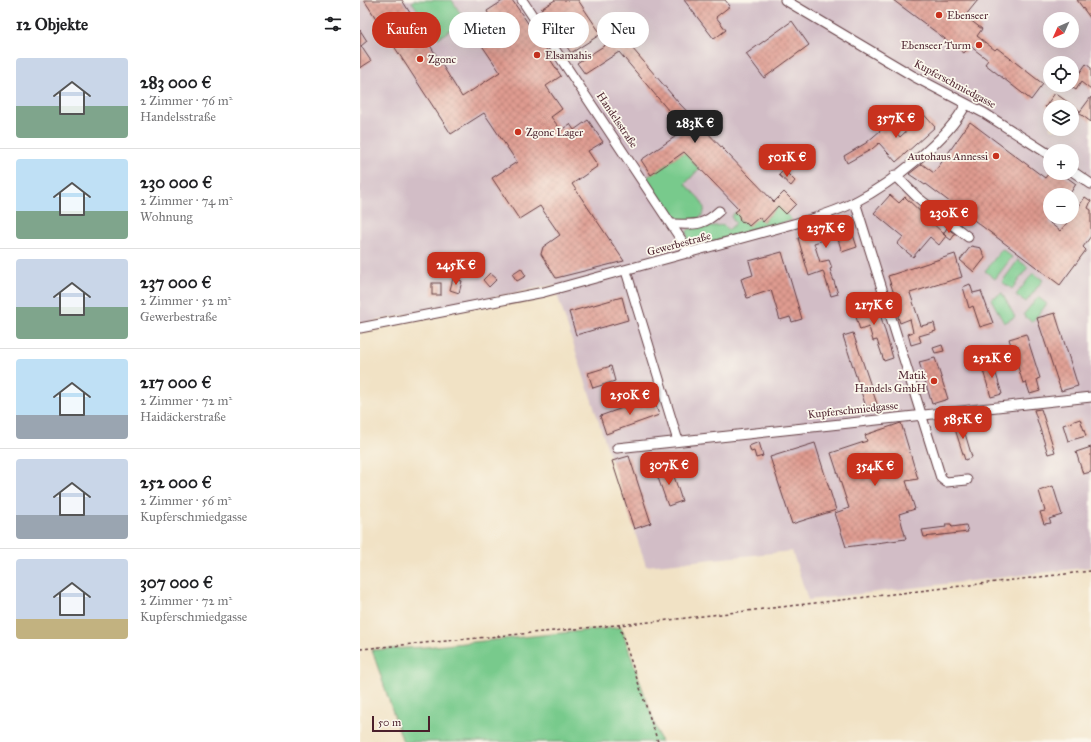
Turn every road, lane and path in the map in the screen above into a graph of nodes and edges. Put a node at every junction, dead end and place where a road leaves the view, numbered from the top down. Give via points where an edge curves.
1 (522, 0) edge
2 (785, 0) edge
3 (966, 104) junction
4 (1043, 150) edge
5 (895, 175) junction
6 (1079, 176) edge
7 (1091, 184) edge
8 (855, 202) junction
9 (719, 211) dead end
10 (672, 224) junction
11 (968, 238) dead end
12 (690, 253) junction
13 (626, 271) junction
14 (360, 328) edge
15 (1091, 397) edge
16 (922, 414) junction
17 (678, 441) junction
18 (617, 448) dead end
19 (967, 480) dead end
20 (1091, 571) edge
21 (619, 625) junction
22 (360, 650) edge
23 (658, 742) edge

1 - 10 street, Handelsstraße
2 - 3 street, Kupferschmiedgasse via 906,72
3 - 4 street, Kupferschmiedgasse
3 - 5 street, Gewerbestraße via 962,114 930,148
5 - 8 street, Gewerbestraße
5 - 11 street via 917,197
6 - 7 street
8 - 12 street, Gewerbestraße via 815,218
8 - 16 street
9 - 10 street via 708,221 699,224
10 - 12 street, Handelsstraße
12 - 13 street, Gewerbestraße
13 - 14 street, Gewerbestraße via 544,292
13 - 17 street
15 - 16 street, Kupferschmiedgasse
16 - 17 street, Kupferschmiedgasse
16 - 19 street via 941,478 946,482
17 - 18 street, Kupferschmiedgasse
20 - 21 path
21 - 22 path
21 - 23 path

